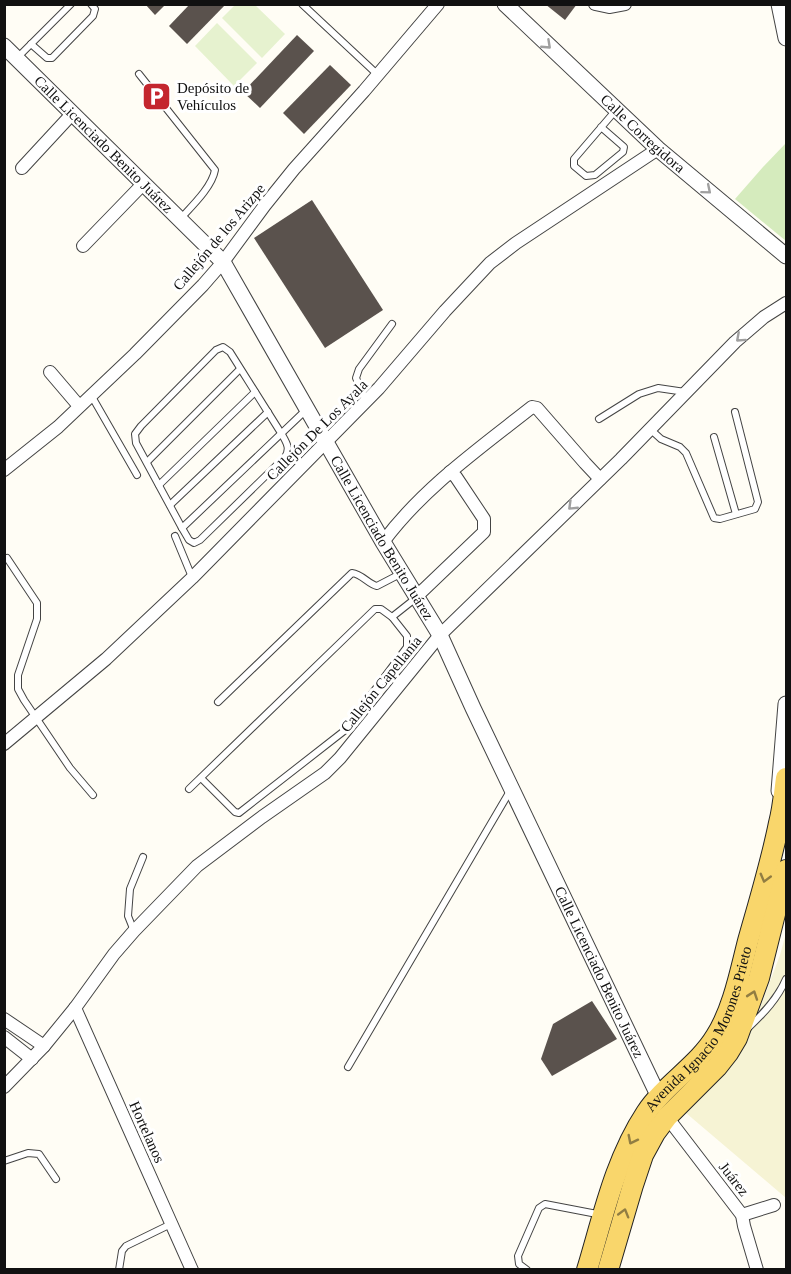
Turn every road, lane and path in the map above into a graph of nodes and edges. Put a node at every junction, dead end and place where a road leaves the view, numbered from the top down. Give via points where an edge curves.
1 (71, 4) edge
2 (92, 4) edge
3 (302, 4) edge
4 (438, 4) edge
5 (595, 4) edge
6 (625, 4) edge
7 (779, 4) edge
8 (510, 6) edge
9 (786, 38) edge
10 (31, 44) junction
11 (4, 46) edge
12 (17, 58) junction
13 (139, 74) dead end
14 (378, 75) junction
15 (617, 110) junction
16 (72, 114) junction
17 (602, 127) junction
18 (658, 148) junction
19 (22, 168) dead end
20 (144, 183) junction
21 (180, 219) junction
22 (83, 246) dead end
23 (786, 255) edge
24 (223, 262) junction
25 (786, 303) edge
26 (392, 324) dead end
27 (240, 369) junction
28 (50, 372) dead end
29 (255, 392) junction
30 (686, 392) junction
31 (91, 395) junction
32 (366, 401) junction
33 (79, 406) junction
34 (307, 408) junction
35 (268, 412) junction
36 (735, 412) dead end
37 (599, 419) dead end
38 (650, 429) junction
39 (281, 433) junction
40 (714, 437) dead end
41 (326, 442) junction
42 (147, 462) junction
43 (4, 470) edge
44 (450, 472) junction
45 (137, 475) dead end
46 (600, 478) junction
47 (159, 485) junction
48 (170, 505) junction
49 (736, 514) junction
50 (182, 528) junction
51 (175, 536) dead end
52 (383, 542) junction
53 (7, 558) dead end
54 (402, 573) junction
55 (192, 578) junction
56 (416, 597) junction
57 (392, 617) junction
58 (440, 635) junction
59 (218, 702) dead end
60 (786, 704) edge
61 (36, 718) junction
62 (4, 744) edge
63 (201, 777) junction
64 (786, 778) edge
65 (511, 788) junction
66 (189, 789) dead end
67 (93, 795) dead end
68 (780, 822) junction
69 (143, 857) dead end
70 (786, 870) edge
71 (134, 930) junction
72 (786, 979) edge
73 (75, 1008) junction
74 (4, 1019) edge
75 (4, 1037) edge
76 (736, 1038) junction
77 (44, 1046) junction
78 (32, 1059) junction
79 (348, 1067) dead end
80 (4, 1087) edge
81 (659, 1097) junction
82 (667, 1117) junction
83 (4, 1161) edge
84 (56, 1179) dead end
85 (774, 1205) dead end
86 (597, 1214) dead end
87 (742, 1215) junction
88 (171, 1223) junction
89 (119, 1269) edge
90 (192, 1269) edge
91 (527, 1269) edge
92 (587, 1269) edge
93 (608, 1269) edge
94 (757, 1269) edge

1 - 10 lane
2 - 10 lane via 93,16 52,58
3 - 14 lane
4 - 14 street, Callejón de los Arizpe
5 - 6 street via 609,8
7 - 9 street
8 -> 15 street, Calle Corregidora
10 - 12 lane
11 - 12 street, Calle Licenciado Benito Juárez
12 - 16 street, Calle Licenciado Benito Juárez
13 - 21 lane via 215,170 214,177
14 - 24 street, Callejón de los Arizpe via 294,169
15 - 17 lane
15 - 18 street, Calle Corregidora
16 - 19 street
16 - 20 street, Calle Licenciado Benito Juárez
17 - 17 lane via 573,159 574,166 586,176 595,175 623,152 624,147
18 -> 23 street, Calle Corregidora
18 - 32 street, Callejón De Los Ayala via 490,263
20 - 21 street, Calle Licenciado Benito Juárez
20 - 22 street
21 - 24 street, Calle Licenciado Benito Juárez
24 - 31 street, Callejón de los Arizpe
24 - 34 street, Calle Licenciado Benito Juárez
25 -> 30 street, Callejón Capellanía via 735,342
26 - 32 lane via 359,369 356,378
27 - 29 lane
27 - 42 lane
27 - 42 lane via 227,349 216,350 137,429 135,438
28 - 33 street
29 - 35 lane
29 - 47 lane
30 - 37 lane via 658,387
30 - 38 street, Callejón Capellanía
31 - 33 street, Callejón de los Arizpe
31 - 45 lane
32 - 41 street, Callejón De Los Ayala
33 - 43 street, Callejón de los Arizpe
34 - 39 lane
34 - 41 street, Calle Licenciado Benito Juárez
35 - 39 lane
35 - 48 lane
36 - 49 lane via 758,502 754,508
38 - 46 street, Callejón Capellanía
38 - 49 lane via 686,453 714,518
39 - 50 lane
39 - 50 lane via 288,447 285,458 200,540 191,542
40 - 49 lane
41 - 52 street, Calle Licenciado Benito Juárez
41 - 55 street, Callejón De Los Ayala
42 - 47 lane
44 - 46 street via 532,407
44 - 52 street via 397,523
44 - 56 street via 484,519 484,532
46 -> 58 street, Callejón Capellanía
47 - 48 lane
48 - 50 lane
51 - 55 lane
52 - 54 street, Calle Licenciado Benito Juárez
53 - 61 lane via 38,603 37,619 18,675 18,689
54 - 56 street, Calle Licenciado Benito Juárez
54 - 59 lane via 377,586 352,573
55 - 61 street, Callejón De Los Ayala
56 - 57 lane
56 - 58 street, Calle Licenciado Benito Juárez
57 - 63 lane via 375,609
57 - 63 lane via 407,636 407,647 344,730 239,813
58 - 65 street, Calle Licenciado Benito Juárez
58 - 71 street, Callejón Capellanía via 340,758 197,866
60 - 68 street via 779,781
61 - 62 street, Callejón De Los Ayala
61 - 67 lane
63 - 66 lane
64 - 68 main road, Avenida Ignacio Morones Prieto
65 - 79 lane
65 - 81 street, Calle Licenciado Benito Juárez
68 -> 81 main road, Avenida Ignacio Morones Prieto via 725,1019 709,1047
69 - 71 lane via 130,889 128,916
76 -> 70 main road, Avenida Ignacio Morones Prieto via 759,978
71 - 73 street, Callejón Capellanía
72 - 76 lane via 770,1006
73 - 77 street, Callejón Capellanía
73 - 88 street, Hortelanos
74 - 77 street
75 - 78 street
76 - 82 main road, Avenida Ignacio Morones Prieto via 717,1067
77 - 78 street, Callejón Capellanía
78 - 80 street, Callejón Capellanía
81 -> 92 main road, Avenida Ignacio Morones Prieto via 632,1138 618,1169
82 - 87 street, Juárez
93 -> 82 main road, Avenida Ignacio Morones Prieto via 644,1155
83 - 84 lane via 28,1153 39,1154
85 - 87 street
86 - 91 lane via 545,1204 539,1208 518,1256 519,1264
87 - 94 street, Juárez
88 - 89 lane via 126,1246
88 - 90 street, Hortelanos

